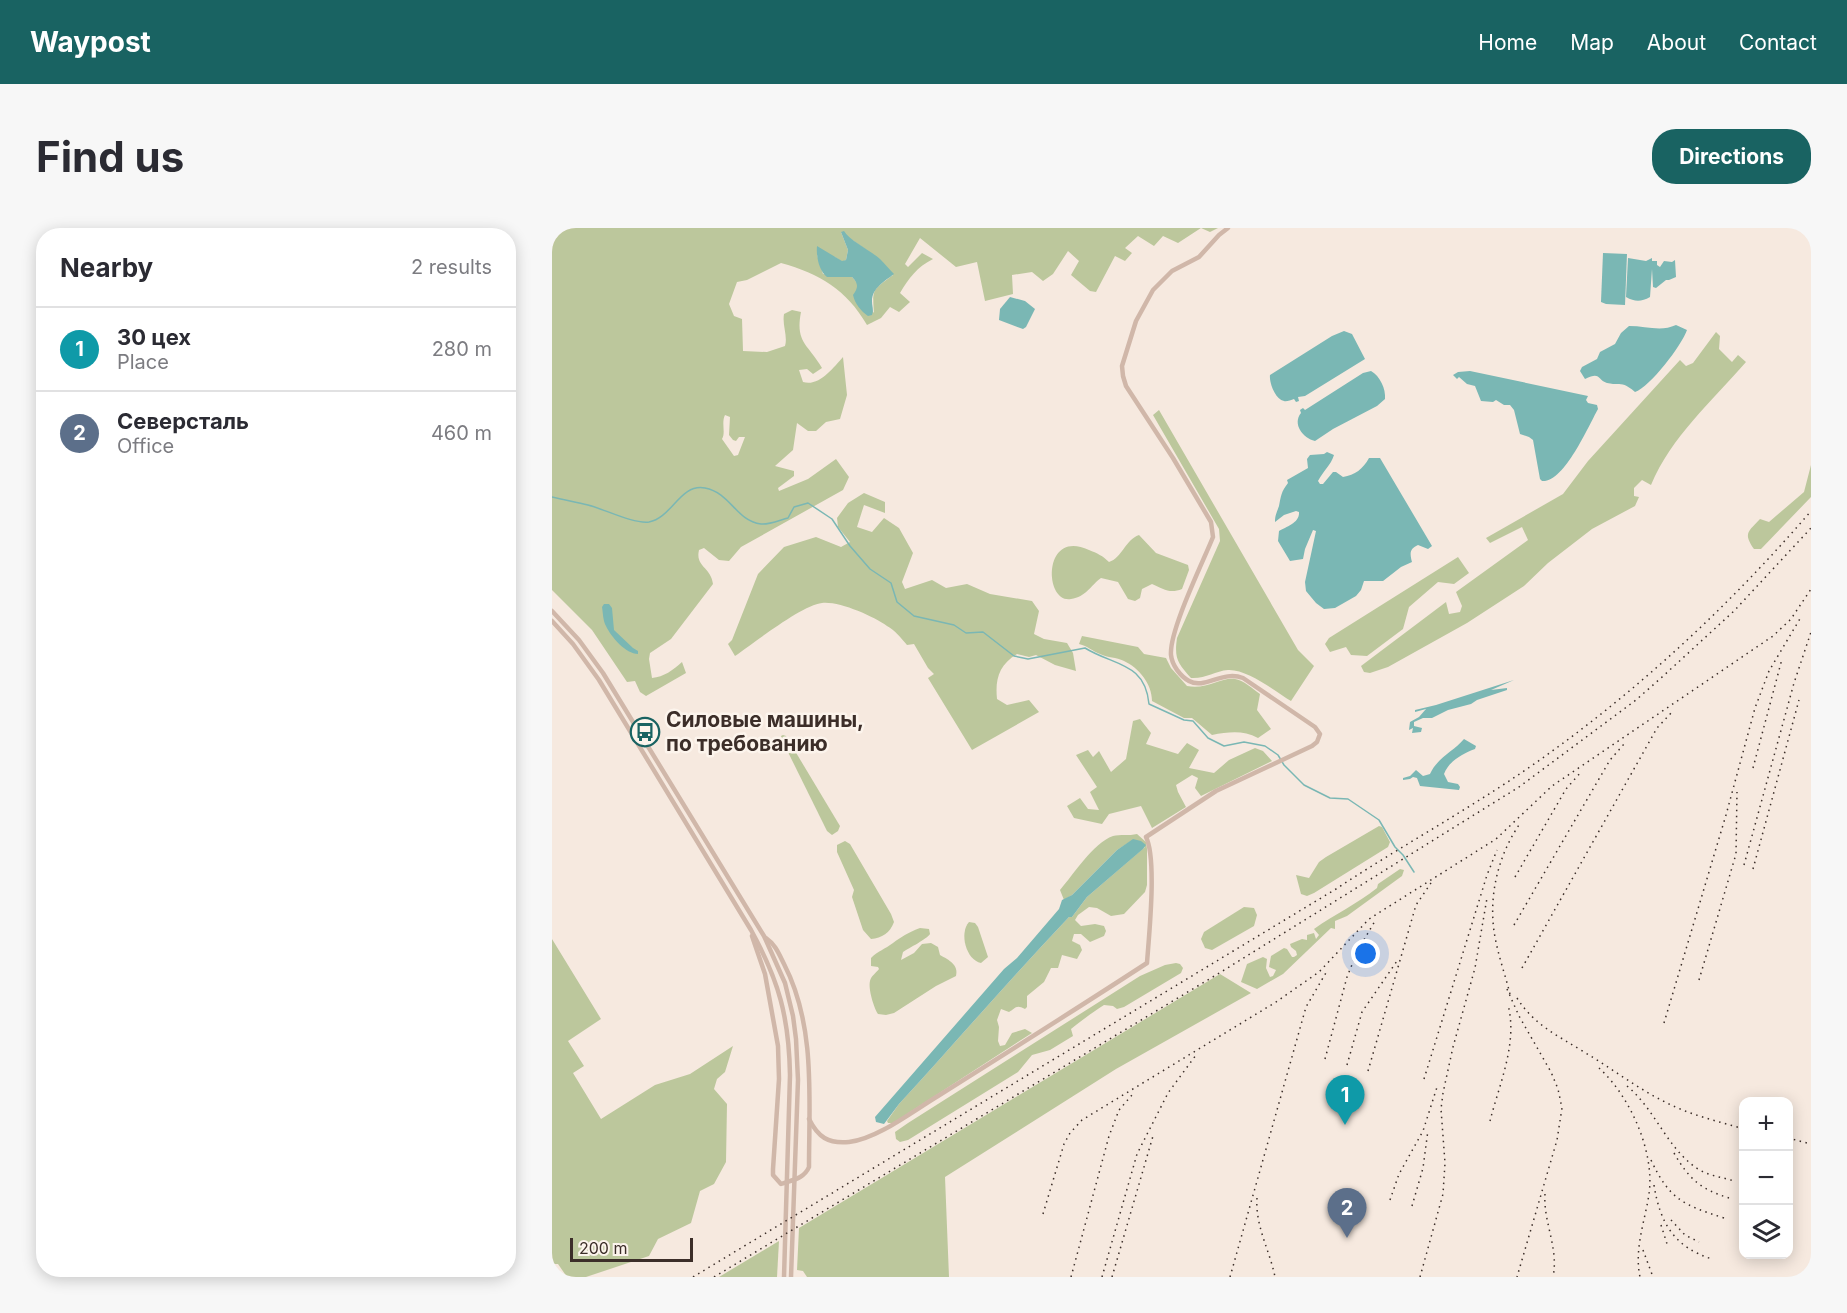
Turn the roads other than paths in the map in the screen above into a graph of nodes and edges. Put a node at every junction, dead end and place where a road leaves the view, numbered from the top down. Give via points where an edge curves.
1 (1228, 228) edge
2 (552, 611) edge
3 (552, 621) edge
4 (751, 930) junction
5 (764, 936) junction
6 (809, 1119) junction
7 (821, 1137) junction
8 (809, 1143) junction
9 (784, 1275) edge
10 (791, 1277) edge

1 - 7 street via 1199,257 1172,271 1153,290 1136,321 1122,366 1131,394 1214,530 1176,627 1171,654 1173,665 1190,682 1202,684 1234,674 1243,678 1315,727 1320,734 1317,742 1216,791 1146,837 1152,867 1147,963 889,1126 849,1142
2 - 5 street via 603,673
3 - 4 street via 599,680
4 - 8 street via 778,1046 773,1169 778,1183 801,1178 807,1172
4 - 9 street via 776,981 787,1026 790,1075
5 - 6 street via 784,963 803,1014
5 - 10 street via 784,983 795,1028 798,1080
6 - 7 street
6 - 8 street
7 - 8 street

